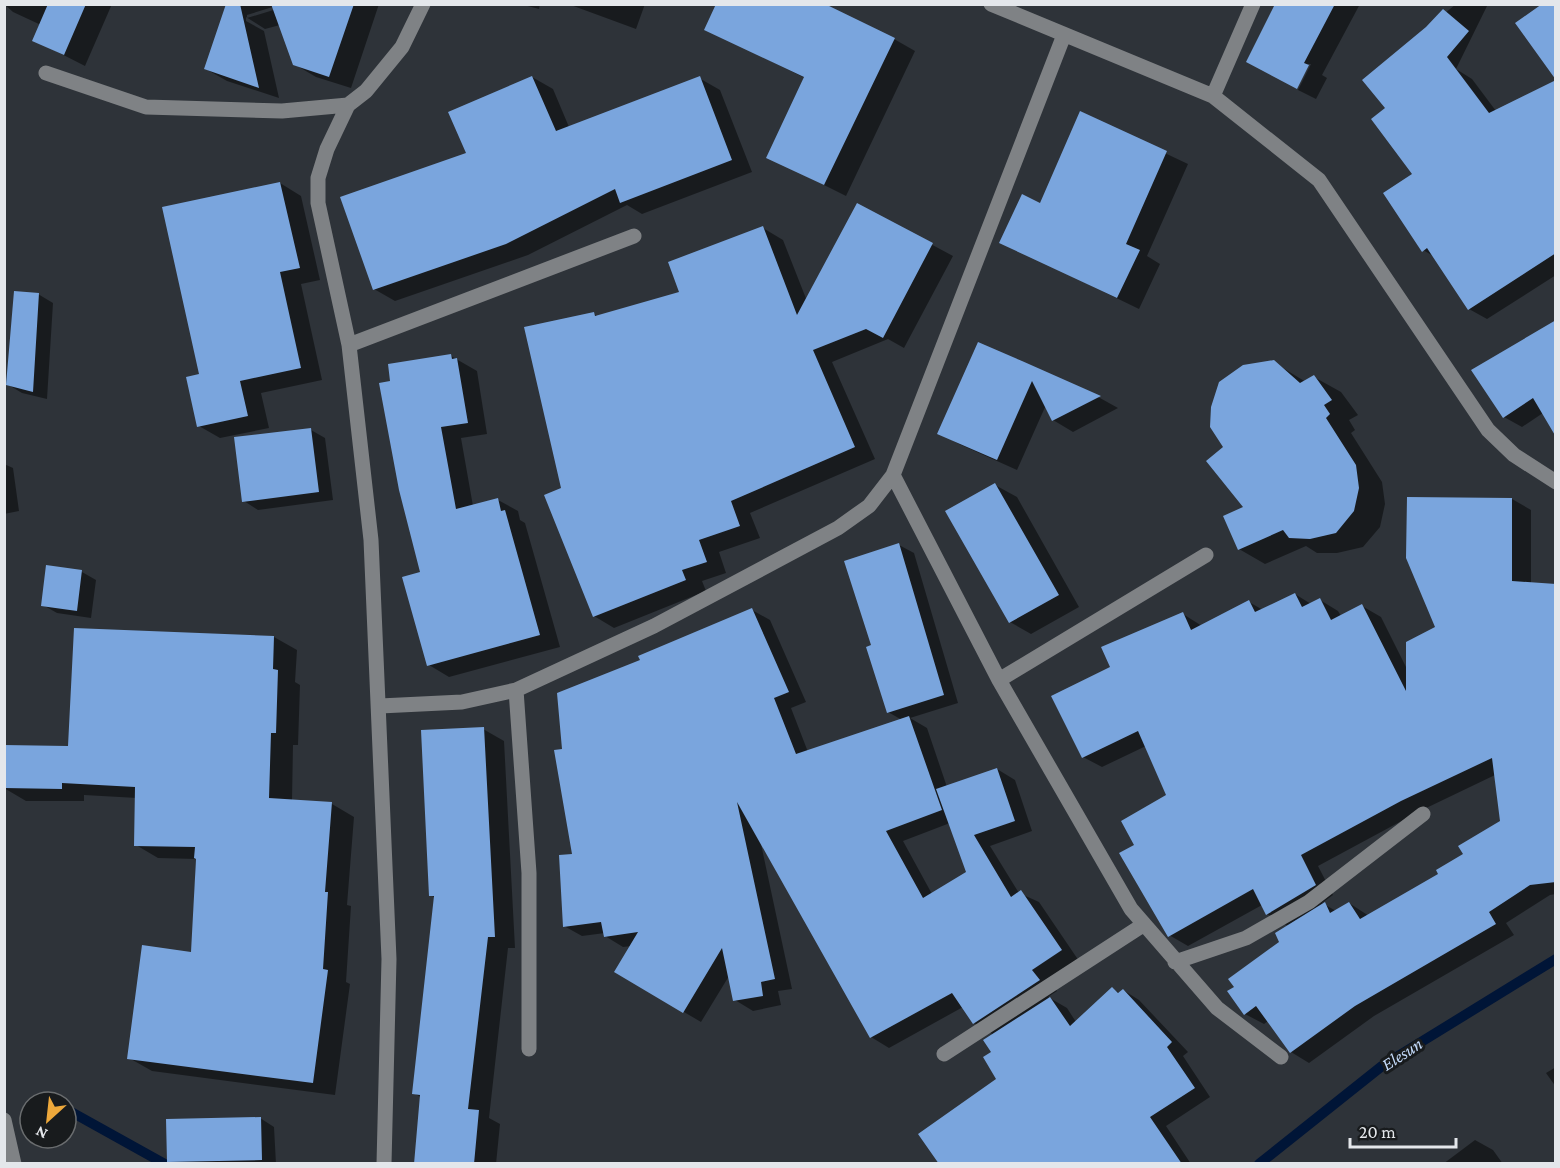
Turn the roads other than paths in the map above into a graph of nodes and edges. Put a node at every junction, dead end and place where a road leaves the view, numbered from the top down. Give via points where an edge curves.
1 (423, 4) edge
2 (991, 4) edge
3 (1253, 4) edge
4 (1064, 35) junction
5 (46, 73) dead end
6 (1213, 96) junction
7 (348, 105) junction
8 (634, 236) dead end
9 (349, 345) junction
10 (893, 474) junction
11 (1556, 482) edge
12 (1206, 555) dead end
13 (999, 680) junction
14 (516, 690) junction
15 (380, 706) junction
16 (1423, 814) dead end
17 (1143, 925) junction
18 (1175, 962) junction
19 (529, 1049) dead end
20 (944, 1054) dead end
21 (1281, 1058) dead end
22 (4, 1120) edge
23 (14, 1164) edge
24 (384, 1164) edge

1 - 7 street via 402,46 366,92
2 - 4 street
3 - 6 street
4 - 6 street
4 - 10 street
5 - 7 street via 146,107 282,111
6 - 11 street via 1319,180 1488,430 1514,454
7 - 9 street via 318,178 318,203
8 - 9 street
9 - 15 street via 371,540
10 - 13 street
10 - 14 street via 869,506 838,528 654,626
12 - 13 street
13 - 17 street
14 - 15 street via 462,702
14 - 19 street via 529,873
15 - 24 street via 389,959
16 - 18 street via 1309,903 1246,938
17 - 18 street
17 - 20 street
18 - 21 street via 1218,1008
22 - 23 street

